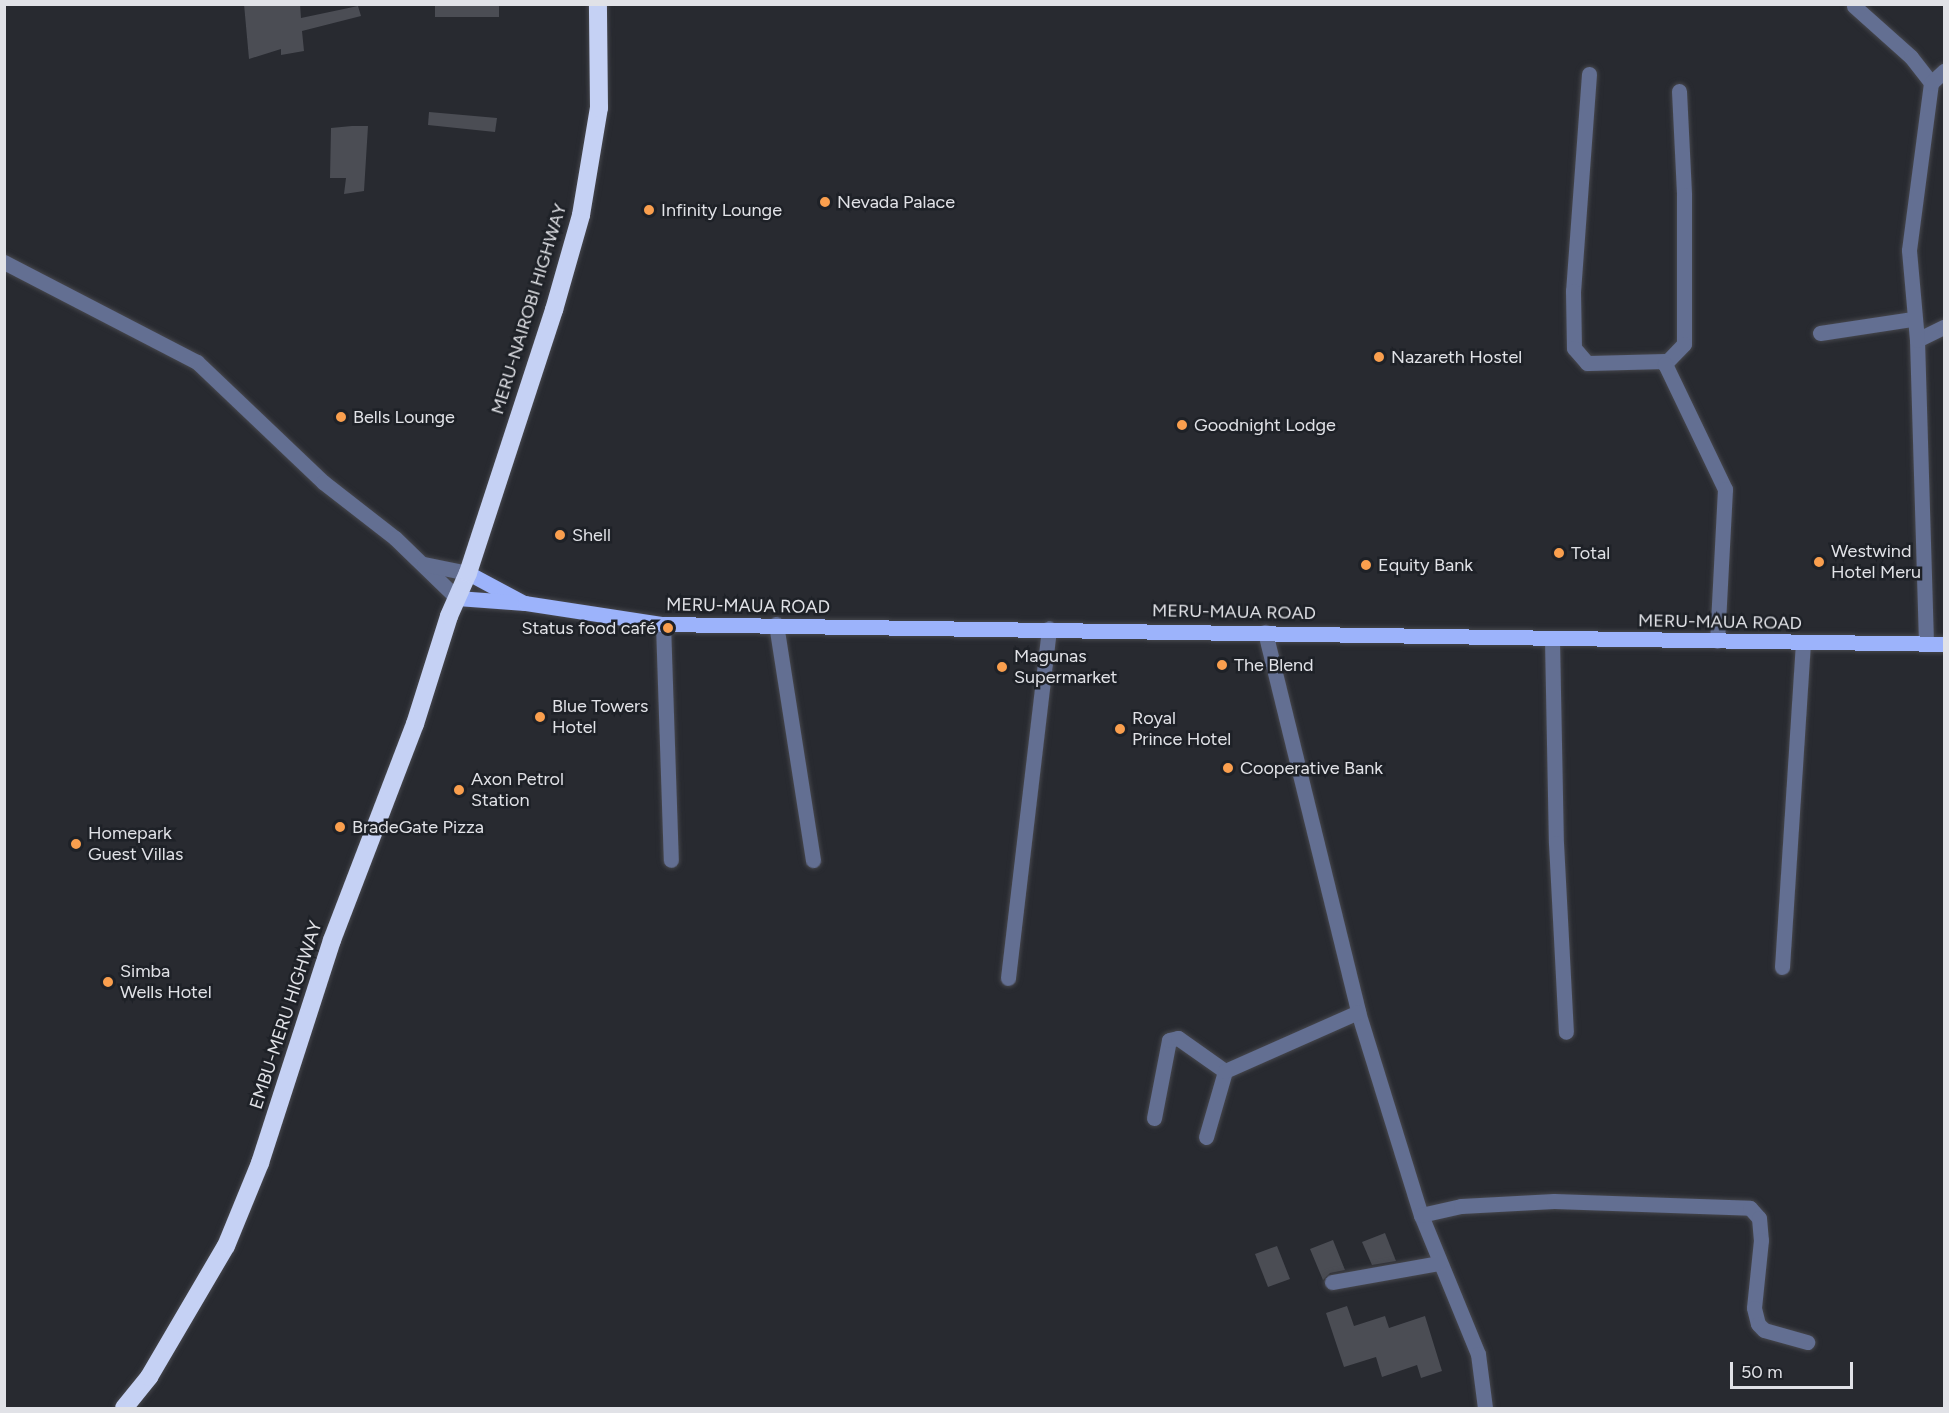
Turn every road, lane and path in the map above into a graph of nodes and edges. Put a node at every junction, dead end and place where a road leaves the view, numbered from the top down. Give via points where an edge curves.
1 (598, 4) edge
2 (1854, 6) dead end
3 (1944, 71) edge
4 (1589, 74) dead end
5 (1931, 83) junction
6 (1678, 91) dead end
7 (4, 262) edge
8 (1913, 319) junction
9 (1944, 327) edge
10 (1820, 333) dead end
11 (1917, 340) junction
12 (1667, 361) junction
13 (424, 564) junction
14 (468, 573) junction
15 (457, 598) junction
16 (525, 603) junction
17 (449, 616) joint
18 (663, 624) junction
19 (776, 624) junction
20 (1049, 628) junction
21 (1265, 632) junction
22 (1552, 639) junction
23 (1717, 641) junction
24 (1926, 643) junction
25 (1803, 644) junction
26 (1944, 644) edge
27 (671, 860) dead end
28 (813, 860) dead end
29 (1782, 967) dead end
30 (1008, 978) dead end
31 (1358, 1012) junction
32 (1566, 1032) dead end
33 (1225, 1071) junction
34 (1154, 1118) dead end
35 (1206, 1137) dead end
36 (1421, 1215) junction
37 (1439, 1263) junction
38 (1332, 1282) dead end
39 (1807, 1342) dead end
40 (124, 1408) edge
41 (1485, 1408) edge

1 - 14 highway, MERU-NAIROBI HIGHWAY via 599,108 581,215
2 - 5 street via 1911,57
3 - 5 street
4 - 12 street via 1573,291 1574,348 1587,363
5 - 8 street via 1909,250
6 - 12 street via 1684,195 1684,344
7 - 13 street via 197,362 323,483
8 - 10 street
8 - 11 street
9 - 11 street
11 - 24 street
12 - 23 street via 1668,375 1725,489
13 - 14 street
13 - 15 street
14 - 15 highway, MERU-NAIROBI HIGHWAY
14 - 16 main road, MERU-MAUA ROAD
15 - 16 main road, MERU-MAUA ROAD
15 - 17 highway, MERU-NAIROBI HIGHWAY
16 - 18 main road, MERU-MAUA ROAD
17 - 40 highway, EMBU-MERU HIGHWAY via 415,724 332,940 260,1163 226,1246 149,1377
18 - 19 main road, MERU-MAUA ROAD
18 - 27 street
19 - 20 main road, MERU-MAUA ROAD
19 - 28 street
20 - 21 main road, MERU-MAUA ROAD
20 - 30 street
21 - 22 main road, MERU-MAUA ROAD
21 - 31 street
22 - 23 main road, MERU-MAUA ROAD
22 - 32 street via 1556,843
23 - 25 main road, MERU-MAUA ROAD
24 - 25 main road, MERU-MAUA ROAD
24 - 26 main road, MERU-MAUA ROAD
25 - 29 street
31 - 33 street
31 - 36 street
33 - 34 street via 1178,1038 1169,1040
33 - 35 street
36 - 37 street
36 - 39 street via 1461,1206 1554,1201 1750,1208 1759,1218 1761,1240 1754,1308 1758,1324 1764,1330
37 - 38 street
37 - 41 street via 1478,1354

